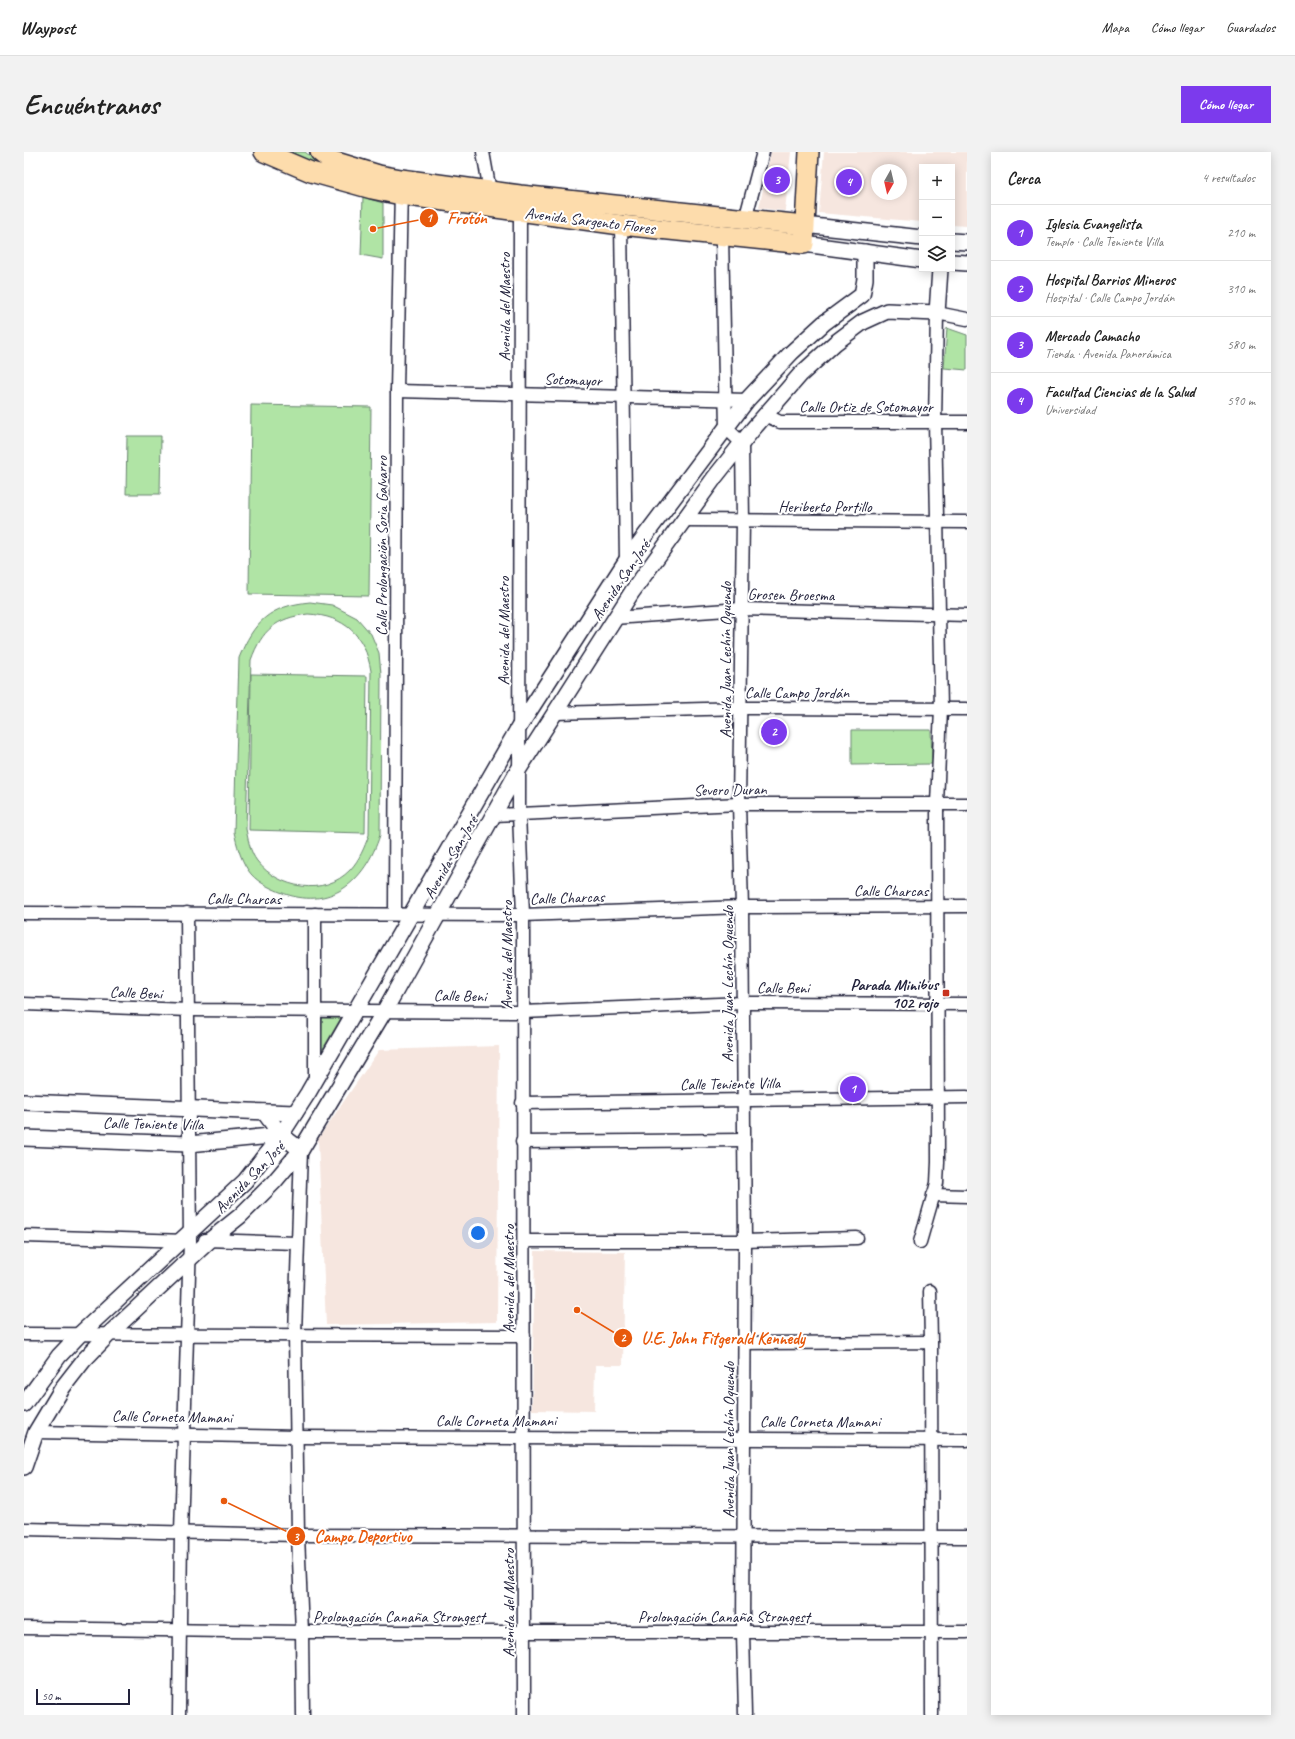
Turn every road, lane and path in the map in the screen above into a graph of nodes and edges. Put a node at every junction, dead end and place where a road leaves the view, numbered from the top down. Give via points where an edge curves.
1 (264, 152) edge
2 (320, 152) edge
3 (484, 152) edge
4 (763, 152) edge
5 (800, 152) edge
6 (809, 152) edge
7 (289, 159) edge
8 (401, 187) junction
9 (491, 199) junction
10 (520, 203) junction
11 (745, 220) junction
12 (621, 225) junction
13 (799, 225) junction
14 (722, 235) junction
15 (919, 238) edge
16 (955, 241) edge
17 (967, 242) edge
18 (798, 244) junction
19 (866, 252) junction
20 (919, 260) edge
21 (955, 262) edge
22 (967, 263) edge
23 (940, 272) edge
24 (938, 313) junction
25 (967, 319) edge
26 (397, 391) junction
27 (520, 393) junction
28 (625, 397) junction
29 (725, 398) junction
30 (747, 400) junction
31 (765, 415) junction
32 (935, 422) junction
33 (967, 422) edge
34 (726, 428) junction
35 (742, 443) junction
36 (683, 520) junction
37 (743, 521) junction
38 (936, 522) junction
39 (967, 522) edge
40 (626, 561) junction
41 (741, 609) junction
42 (939, 614) junction
43 (967, 615) edge
44 (614, 618) junction
45 (742, 708) junction
46 (941, 708) junction
47 (967, 708) edge
48 (555, 713) junction
49 (519, 727) junction
50 (519, 769) junction
51 (740, 804) junction
52 (937, 804) junction
53 (967, 804) edge
54 (519, 813) junction
55 (494, 815) junction
56 (938, 906) junction
57 (967, 906) edge
58 (742, 907) junction
59 (24, 913) edge
60 (188, 913) junction
61 (315, 914) junction
62 (395, 914) junction
63 (412, 914) junction
64 (437, 914) junction
65 (522, 915) junction
66 (743, 1003) junction
67 (939, 1003) junction
68 (24, 1004) edge
69 (967, 1004) edge
70 (189, 1010) junction
71 (356, 1010) junction
72 (385, 1010) junction
73 (316, 1011) junction
74 (523, 1012) junction
75 (315, 1080) junction
76 (938, 1096) junction
77 (967, 1097) edge
78 (743, 1101) junction
79 (24, 1102) edge
80 (522, 1103) junction
81 (189, 1110) junction
82 (264, 1112) junction
83 (296, 1113) junction
84 (282, 1135) junction
85 (24, 1138) edge
86 (744, 1140) junction
87 (522, 1142) junction
88 (189, 1144) junction
89 (301, 1150) junction
90 (933, 1195) junction
91 (967, 1196) edge
92 (24, 1236) edge
93 (187, 1237) junction
94 (857, 1238) dead end
95 (210, 1240) junction
96 (524, 1241) junction
97 (745, 1241) junction
98 (920, 1242) dead end
99 (297, 1243) junction
100 (189, 1260) junction
101 (930, 1291) dead end
102 (24, 1334) edge
103 (186, 1334) junction
104 (79, 1335) junction
105 (108, 1335) junction
106 (295, 1335) junction
107 (524, 1336) junction
108 (930, 1342) junction
109 (744, 1343) junction
110 (24, 1404) edge
111 (30, 1432) edge
112 (184, 1434) junction
113 (298, 1437) junction
114 (524, 1438) junction
115 (744, 1439) junction
116 (931, 1439) junction
117 (967, 1440) edge
118 (24, 1467) edge
119 (24, 1529) edge
120 (181, 1532) junction
121 (298, 1535) junction
122 (525, 1535) junction
123 (743, 1536) junction
124 (932, 1536) junction
125 (967, 1536) edge
126 (24, 1628) edge
127 (180, 1629) junction
128 (302, 1632) junction
129 (524, 1632) junction
130 (743, 1632) junction
131 (933, 1632) junction
132 (967, 1632) edge
133 (179, 1715) edge
134 (302, 1715) edge
135 (524, 1715) edge
136 (745, 1715) edge
137 (932, 1715) edge

1 - 7 main road, Avenida Sargento Flores
2 - 8 main road, Avenida Sargento Flores via 330,160 379,174
3 - 9 street
4 - 11 street
5 - 13 main road
6 - 13 main road
7 - 8 main road, Avenida Sargento Flores via 311,172 356,185
8 - 9 main road, Avenida Sargento Flores
8 - 26 street, Calle Prolongación Soria Galvarro
9 - 10 main road, Avenida Sargento Flores
10 - 11 main road, Avenida Sargento Flores
10 - 12 main road, Avenida Sargento Flores
10 - 27 street, Avenida del Maestro
11 - 13 main road, Avenida Sargento Flores
12 - 14 main road, Avenida Sargento Flores
12 - 28 street
13 - 15 street, Avenida Sargento Flores
13 - 18 main road
14 - 18 main road, Avenida Sargento Flores
14 - 29 street
16 - 17 street
18 - 19 street, Avenida Sargento Flores
19 - 20 street, Avenida Sargento Flores
19 - 30 street, Avenida San José via 862,295 791,352
21 - 22 street
23 - 24 street
24 - 25 street
24 - 31 street, Avenida San José via 887,311 863,322 800,375
24 - 32 street
26 - 27 street, Sotomayor
26 - 62 street, Calle Prolongación Soria Galvarro
27 - 28 street, Sotomayor
27 - 49 street, Avenida del Maestro
28 - 29 street, Sotomayor
28 - 40 street
29 - 30 street, Sotomayor
29 - 34 street
30 - 34 street, Avenida San José
31 - 32 street, Calle Ortiz de Sotomayor via 780,422
31 - 35 street, Avenida San José
32 - 33 street, Calle Ortiz de Sotomayor
32 - 38 street
34 - 35 street
34 - 40 street, Avenida San José
35 - 36 street, Avenida San José
35 - 37 street, Avenida Juan Lechín Oquendo
36 - 37 street, Heriberto Portillo
36 - 44 street, Avenida San José
37 - 38 street, Heriberto Portillo
37 - 41 street, Avenida Juan Lechín Oquendo
38 - 39 street, Heriberto Portillo
38 - 42 street
40 - 49 street, Avenida San José
41 - 42 street, Grosen Broesma
41 - 44 street, Grosen Broesma
41 - 45 street, Avenida Juan Lechín Oquendo
42 - 43 street, Grosen Broesma
42 - 46 street
44 - 48 street, Avenida San José
45 - 46 street, Calle Campo Jordán
45 - 48 street, Calle Campo Jordán
45 - 51 street, Avenida Juan Lechín Oquendo
46 - 47 street, Calle Campo Jordán
46 - 52 street
48 - 50 street, Avenida San José
49 - 50 street, Avenida del Maestro
49 - 63 street, Avenida San José
50 - 54 street, Avenida del Maestro
50 - 55 street, Avenida San José
51 - 52 street, Severo Duran
51 - 54 street, Severo Duran
51 - 58 street, Avenida Juan Lechín Oquendo
52 - 53 street, Severo Duran
52 - 56 street
54 - 55 street, Severo Duran
54 - 65 street, Avenida del Maestro
55 - 64 street, Avenida San José
56 - 57 street, Calle Charcas
56 - 58 street, Calle Charcas
56 - 67 street
58 - 65 street, Calle Charcas
58 - 66 street, Avenida Juan Lechín Oquendo
59 - 60 street, Calle Charcas
60 - 61 street, Calle Charcas
60 - 70 street
61 - 62 street, Calle Charcas
61 - 73 street
62 - 63 street, Calle Charcas
63 - 64 street, Calle Charcas
63 - 71 street, Avenida San José
64 - 65 street, Calle Charcas
64 - 72 street, Avenida San José
65 - 74 street, Avenida del Maestro
66 - 67 street, Calle Beni
66 - 74 street, Calle Beni
66 - 78 street, Avenida Juan Lechín Oquendo
67 - 69 street, Calle Beni
67 - 76 street
68 - 70 street, Calle Beni
70 - 73 street, Calle Beni
70 - 81 street
71 - 72 street, Calle Beni
71 - 73 street, Calle Beni
71 - 75 street, Avenida San José
72 - 74 street, Calle Beni
72 - 89 street, Avenida San José
73 - 75 street
74 - 80 street, Avenida del Maestro
75 - 83 street, Avenida San José
76 - 77 street, Calle Teniente Villa
76 - 78 street, Calle Teniente Villa
76 - 90 street via 937,1183
78 - 80 street, Calle Teniente Villa
78 - 86 street, Avenida Juan Lechín Oquendo
79 - 81 street, Calle Teniente Villa
80 - 87 street, Avenida del Maestro
81 - 82 street, Calle Teniente Villa
81 - 88 street
82 - 83 street, Calle Teniente Villa
82 - 84 street
83 - 84 street, Avenida San José
84 - 88 street, Calle Teniente Villa
84 - 89 street
84 - 93 street, Avenida San José via 245,1181
85 - 88 street, Calle Teniente Villa
86 - 87 street
86 - 97 street, Avenida Juan Lechín Oquendo
87 - 96 street, Avenida del Maestro
88 - 93 street
89 - 95 street, Avenida San José via 240,1216
89 - 99 street
90 - 91 street
90 - 98 street
92 - 93 street
93 - 95 street
93 - 100 street
93 - 104 street, Avenida San José
94 - 97 street
95 - 99 street
95 - 100 street, Avenida San José
96 - 97 street
96 - 107 street, Avenida del Maestro
97 - 109 street, Avenida Juan Lechín Oquendo
99 - 106 street
100 - 103 street
100 - 105 street, Avenida San José
101 - 108 street
102 - 104 street
103 - 105 street
103 - 106 street
103 - 112 street
104 - 105 street
104 - 110 street, Avenida San José via 59,1356
105 - 111 street, Avenida San José via 84,1360
106 - 107 street
106 - 113 street
107 - 114 street, Avenida del Maestro
108 - 109 street
108 - 116 street
109 - 115 street, Avenida Juan Lechín Oquendo
111 - 112 street, Calle Corneta Mamani
111 - 118 street, Avenida San José
112 - 113 street, Calle Corneta Mamani
112 - 120 street
113 - 114 street, Calle Corneta Mamani
113 - 121 street
114 - 115 street, Calle Corneta Mamani
114 - 122 street, Avenida del Maestro
115 - 116 street, Calle Corneta Mamani
115 - 123 street, Avenida Juan Lechín Oquendo
116 - 117 street, Calle Corneta Mamani
116 - 124 street
119 - 120 street
120 - 121 street
120 - 127 street
121 - 122 street
121 - 128 street
122 - 123 street
122 - 129 street, Avenida del Maestro
123 - 124 street
123 - 130 street, Avenida Juan Lechín Oquendo
124 - 125 street
124 - 131 street
126 - 127 street, Prolongación Canaña Strongest
127 - 128 street, Prolongación Canaña Strongest
127 - 133 street
128 - 129 street, Prolongación Canaña Strongest
128 - 134 street
129 - 130 street, Prolongación Canaña Strongest
129 - 135 street, Avenida del Maestro
130 - 131 street, Prolongación Canaña Strongest
130 - 136 street, Avenida Juan Lechín Oquendo
131 - 132 street, Prolongación Canaña Strongest
131 - 137 street

